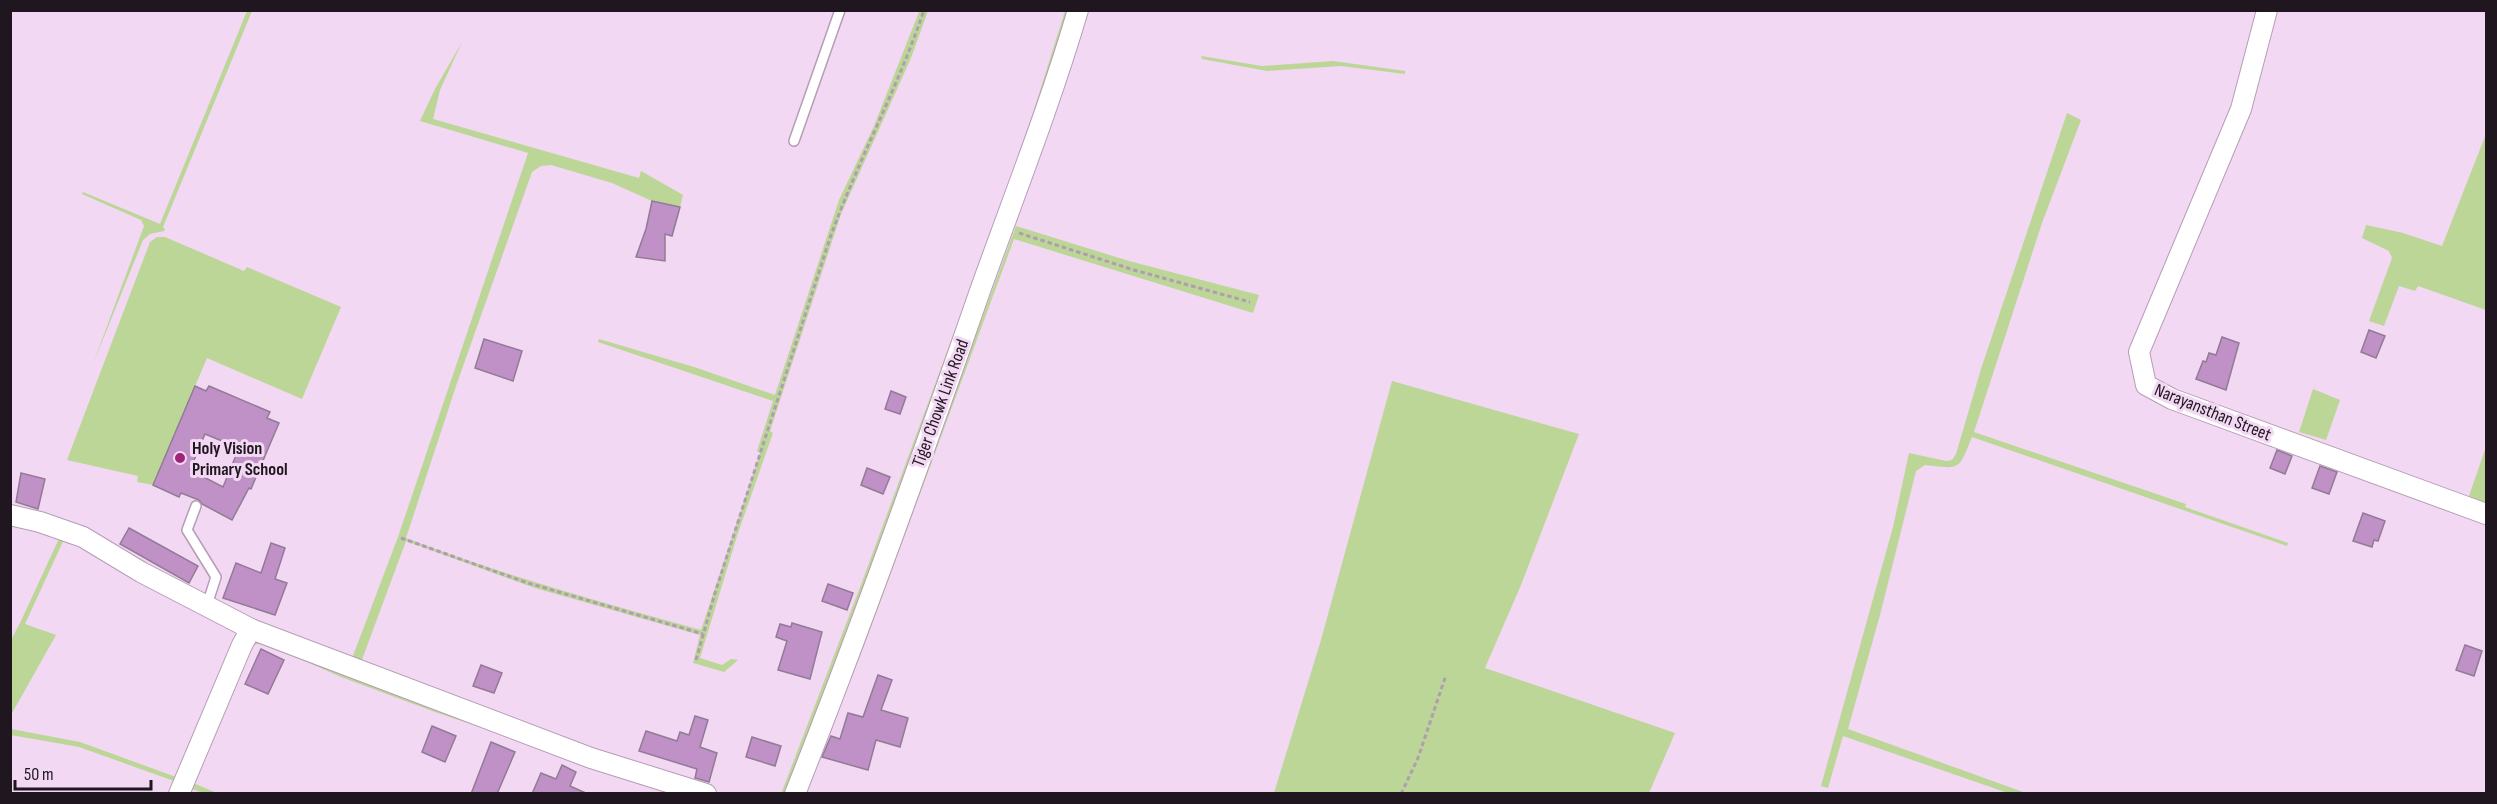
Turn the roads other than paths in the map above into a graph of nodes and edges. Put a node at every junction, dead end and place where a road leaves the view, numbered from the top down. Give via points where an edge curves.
1 (840, 10) edge
2 (1078, 10) edge
3 (2267, 10) edge
4 (794, 141) dead end
5 (196, 506) dead end
6 (2487, 514) edge
7 (10, 515) edge
8 (207, 605) junction
9 (252, 629) junction
10 (179, 794) edge
11 (706, 794) edge
12 (795, 794) edge

1 - 4 lane
2 - 12 street, Tiger Chowk Link Road via 1033,150
3 - 6 street, Narayansthan Street via 2241,109 2139,352 2146,385 2172,399
5 - 8 lane via 187,530 216,577
7 - 8 street via 83,537
8 - 9 street
9 - 10 street
9 - 11 street via 591,758

